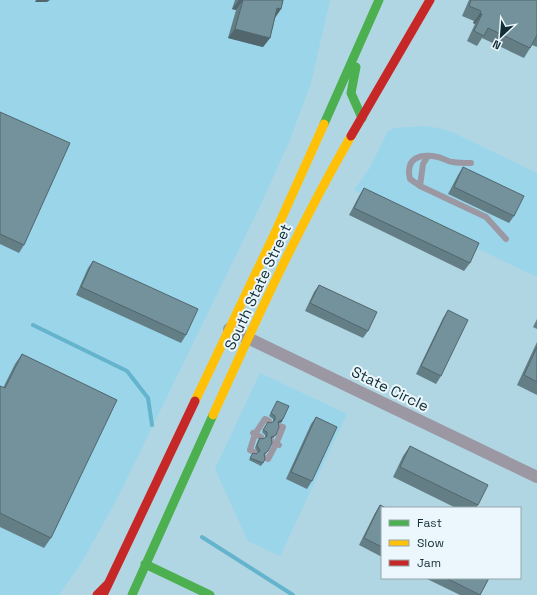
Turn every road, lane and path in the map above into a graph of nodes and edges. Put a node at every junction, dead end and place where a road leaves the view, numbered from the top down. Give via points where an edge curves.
1 (379, 0) edge
2 (382, 0) edge
3 (430, 0) edge
4 (362, 118) junction
5 (428, 156) junction
6 (471, 163) dead end
7 (420, 186) junction
8 (506, 239) dead end
9 (229, 329) junction
10 (250, 339) junction
11 (204, 380) junction
12 (225, 389) junction
13 (269, 421) edge
14 (280, 426) edge
15 (254, 452) edge
16 (266, 458) edge
17 (537, 477) edge
18 (145, 564) junction
19 (108, 584) junction
20 (97, 595) edge
21 (102, 595) edge
22 (132, 595) edge
23 (210, 595) edge

1 - 9 main road, South State Street
2 - 4 main road via 355,71 351,93
3 - 4 main road, South State Street
4 - 10 main road, South State Street via 298,233
5 - 6 lane via 451,162
5 - 7 lane via 423,164
5 - 7 lane via 418,157 410,163 408,170 410,179
7 - 8 lane via 486,217
9 - 10 street, State Circle
9 - 11 main road, South State Street
10 - 12 main road, South State Street
10 - 17 street, State Circle
11 - 12 street
11 - 19 main road, South State Street
12 - 18 main road, South State Street
13 - 15 lane via 264,419 256,434 250,450
14 - 16 lane via 283,427 276,444 268,459
18 - 19 main road via 131,566
18 - 22 main road, South State Street
18 - 23 main road
19 - 20 main road
19 - 21 main road, South State Street

